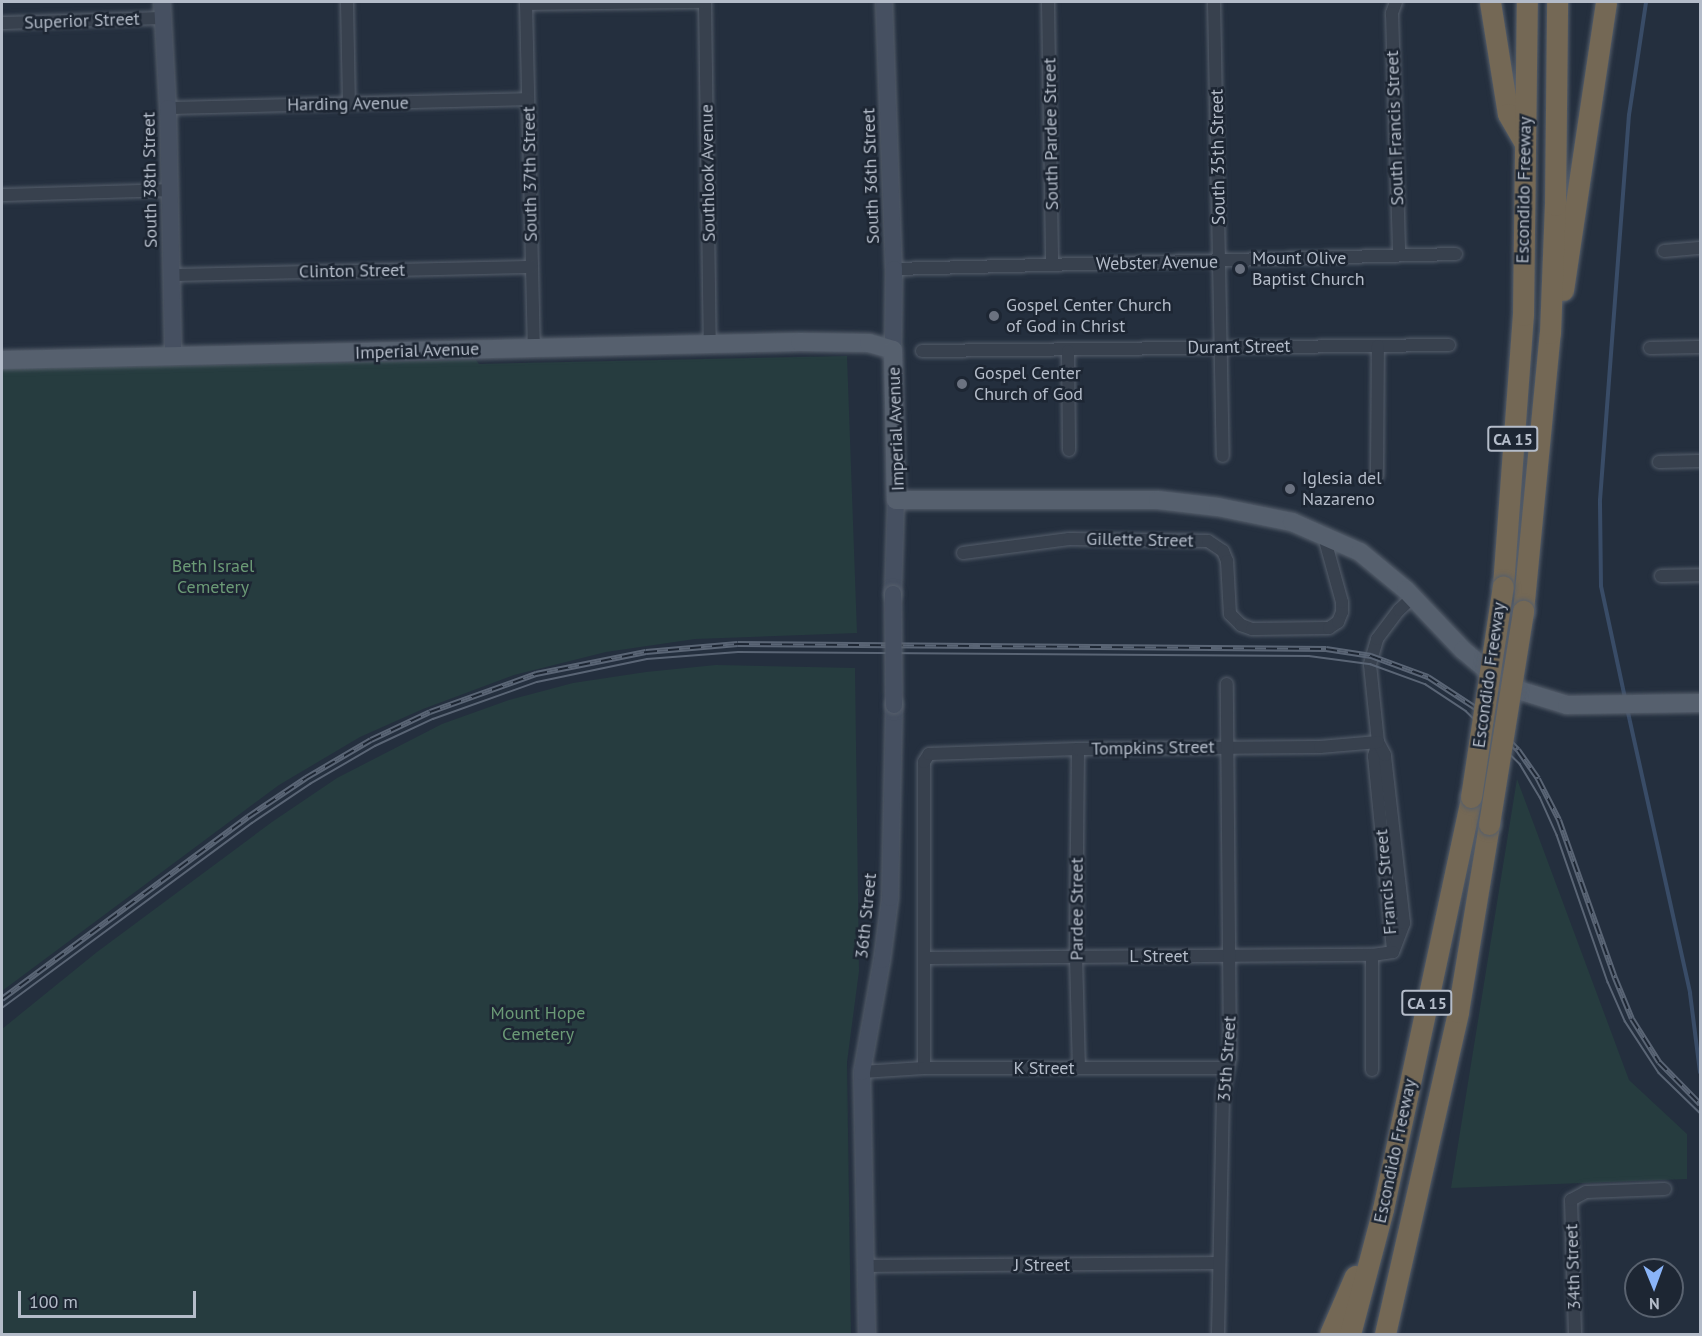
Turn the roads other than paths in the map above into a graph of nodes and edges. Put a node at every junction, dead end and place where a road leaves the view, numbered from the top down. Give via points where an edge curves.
1 (346, 2) edge
2 (611, 2) edge
3 (703, 2) edge
4 (884, 2) edge
5 (1048, 2) edge
6 (1214, 2) edge
7 (1395, 2) edge
8 (1490, 2) edge
9 (1527, 2) edge
10 (1557, 2) edge
11 (1606, 2) edge
12 (526, 3) edge
13 (163, 10) edge
14 (2, 23) edge
15 (528, 99) junction
16 (349, 103) junction
17 (168, 108) junction
18 (1525, 143) junction
19 (168, 190) junction
20 (2, 195) edge
21 (1701, 248) edge
22 (1664, 251) dead end
23 (1456, 254) dead end
24 (1399, 255) junction
25 (1221, 262) junction
26 (1052, 266) junction
27 (532, 267) junction
28 (894, 269) junction
29 (171, 275) junction
30 (1550, 333) junction
31 (710, 345) junction
32 (1449, 345) dead end
33 (1378, 346) junction
34 (534, 347) junction
35 (1221, 347) junction
36 (1701, 347) edge
37 (1650, 348) dead end
38 (893, 350) junction
39 (922, 351) dead end
40 (1068, 351) junction
41 (173, 357) junction
42 (2, 360) edge
43 (1069, 450) dead end
44 (1223, 456) dead end
45 (1701, 461) edge
46 (1659, 462) dead end
47 (1377, 476) dead end
48 (896, 500) junction
49 (1323, 533) junction
50 (963, 553) dead end
51 (1701, 575) edge
52 (1661, 576) dead end
53 (1413, 597) junction
54 (1227, 684) dead end
55 (1701, 703) edge
56 (1378, 742) junction
57 (1228, 748) junction
58 (1078, 749) junction
59 (1393, 952) joint
60 (1372, 955) junction
61 (1076, 956) junction
62 (1230, 957) junction
63 (924, 958) junction
64 (924, 1068) junction
65 (1079, 1068) junction
66 (1227, 1068) junction
67 (1372, 1070) dead end
68 (862, 1072) junction
69 (1665, 1189) dead end
70 (1383, 1209) junction
71 (1218, 1263) junction
72 (866, 1266) junction
73 (1386, 1333) edge
74 (867, 1335) edge
75 (1218, 1335) edge
76 (1330, 1335) edge
77 (1350, 1335) edge
78 (1575, 1335) edge

1 - 16 street
2 - 3 street
2 - 12 street
3 - 31 street, Southlook Avenue
4 - 28 main road, South 36th Street
5 - 26 street, South Pardee Street
6 - 25 street, South 35th Street
7 - 24 street, South Francis Street via 1392,13
8 - 18 highway via 1508,114
9 - 18 highway, Escondido Freeway / CA 15
10 - 30 highway, Escondido Freeway / CA 15
11 - 30 highway via 1564,286
12 - 15 street, South 37th Street
13 - 14 street, Superior Street
13 - 17 main road, South 38th Street
15 - 16 street, Harding Avenue
15 - 27 street, South 37th Street
16 - 17 street, Harding Avenue
17 - 19 main road, South 38th Street
18 - 70 highway, Escondido Freeway / CA 15, bridge via 1522,315 1503,586 1471,797
19 - 20 street
19 - 29 main road, South 38th Street
21 - 22 street
23 - 24 street, Webster Avenue
24 - 25 street, Webster Avenue
25 - 26 street, Webster Avenue
25 - 35 street, South 35th Street
26 - 28 street, Webster Avenue
27 - 29 street, Clinton Street
27 - 34 street, South 37th Street
28 - 38 main road, South 36th Street
29 - 41 main road, South 38th Street
30 - 73 highway, Escondido Freeway / CA 15, bridge via 1523,610 1489,824 1458,1012
31 - 34 main road, Imperial Avenue
31 - 38 main road, Imperial Avenue via 851,342
32 - 33 street, Durant Street
33 - 35 street, Durant Street
33 - 47 street
34 - 41 main road, Imperial Avenue
35 - 40 street, Durant Street
35 - 44 street, South 35th Street
36 - 37 street
38 - 48 main road, Imperial Avenue
39 - 40 street, Durant Street
40 - 43 street
41 - 42 main road, Imperial Avenue
45 - 46 street
48 - 49 main road, Imperial Avenue via 1158,500 1293,522
48 - 68 main road, 36th Street, bridge via 890,898
49 - 50 street, Gillette Street via 1342,602 1338,622 1329,628 1252,629 1241,625 1230,615 1227,561 1223,551 1208,541 1069,539
49 - 53 main road, Imperial Avenue via 1360,552
51 - 52 street
53 - 55 main road, Imperial Avenue via 1463,650 1515,689 1567,705
53 - 56 street, Francis Street via 1377,639 1371,656
54 - 57 street, 35th Street
56 - 57 street, Tompkins Street
56 - 59 street, Francis Street via 1385,755 1404,923
57 - 58 street, Tompkins Street
57 - 62 street, 35th Street
58 - 61 street, Pardee Street
58 - 63 street, Tompkins Street via 929,754 924,762
59 - 60 street, L Street
60 - 62 street, L Street
60 - 67 street, Francis Street
61 - 62 street, L Street
61 - 63 street, L Street
61 - 65 street, Pardee Street
62 - 66 street, 35th Street
63 - 64 street
64 - 65 street, K Street
64 - 68 street, K Street
65 - 66 street, K Street
66 - 71 street, 35th Street
68 - 72 main road, 36th Street
69 - 78 street, 34th Street via 1586,1192 1570,1200
70 - 76 highway
70 - 77 highway, Escondido Freeway / CA 15
71 - 72 street, J Street
71 - 75 street, 35th Street
72 - 74 main road, 36th Street

